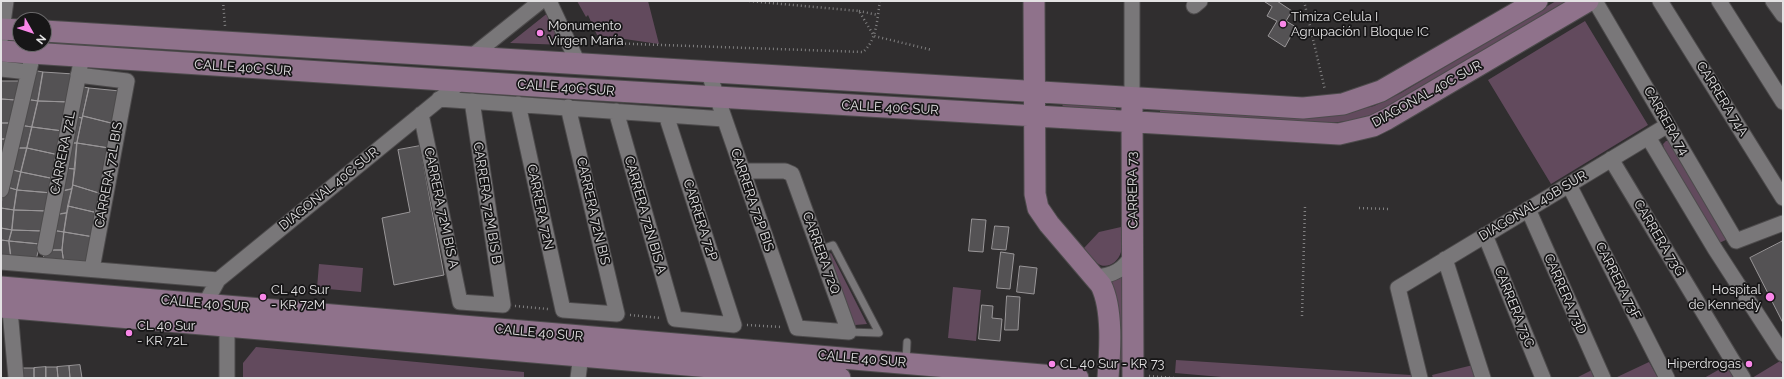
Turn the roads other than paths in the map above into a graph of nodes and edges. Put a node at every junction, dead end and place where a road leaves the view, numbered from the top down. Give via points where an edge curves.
1 (6, 1) edge
2 (541, 1) edge
3 (549, 1) edge
4 (1034, 1) edge
5 (1132, 1) edge
6 (1537, 1) edge
7 (1588, 1) edge
8 (1660, 1) edge
9 (1719, 1) edge
10 (1773, 1) edge
11 (1783, 15) edge
12 (6, 31) edge
13 (52, 31) edge
14 (365, 50) junction
15 (1, 52) edge
16 (472, 56) junction
17 (31, 63) junction
18 (578, 63) junction
19 (80, 67) junction
20 (1, 69) edge
21 (708, 71) junction
22 (364, 75) junction
23 (127, 81) joint
24 (462, 81) junction
25 (1034, 92) junction
26 (717, 98) junction
27 (1132, 98) junction
28 (439, 99) junction
29 (472, 101) junction
30 (1783, 102) edge
31 (518, 104) junction
32 (568, 108) junction
33 (616, 111) junction
34 (421, 114) junction
35 (666, 115) junction
36 (1034, 116) junction
37 (724, 119) junction
38 (1132, 122) junction
39 (1668, 125) junction
40 (1648, 137) junction
41 (1611, 159) junction
42 (742, 171) junction
43 (1569, 185) junction
44 (1, 190) edge
45 (1783, 198) edge
46 (1528, 209) junction
47 (1783, 223) edge
48 (1485, 235) junction
49 (45, 248) dead end
50 (819, 250) junction
51 (1133, 253) junction
52 (1445, 259) junction
53 (1, 262) edge
54 (92, 270) junction
55 (1094, 277) junction
56 (218, 280) junction
57 (5, 297) edge
58 (460, 302) joint
59 (205, 304) junction
60 (503, 305) joint
61 (563, 310) joint
62 (617, 314) joint
63 (734, 325) joint
64 (227, 326) junction
65 (797, 328) joint
66 (849, 332) junction
67 (578, 336) junction
68 (907, 342) dead end
69 (1783, 354) edge
70 (579, 356) junction
71 (906, 363) junction
72 (16, 378) edge
73 (227, 378) edge
74 (578, 378) edge
75 (840, 378) edge
76 (1078, 378) edge
77 (1108, 378) edge
78 (1133, 378) edge
79 (1420, 378) edge
80 (1483, 378) edge
81 (1543, 378) edge
82 (1603, 378) edge
83 (1667, 378) edge
84 (1743, 378) edge

1 - 12 street
2 - 16 street
3 - 18 street
4 - 25 street
5 - 27 street, CARRERA 73
6 - 27 street, DIAGONAL 40C SUR via 1381,91 1343,104 1303,108
7 - 38 street, DIAGONAL 40C SUR via 1387,119 1355,131 1321,134
7 - 39 street, CARRERA 74
8 - 45 street, CARRERA 74A
9 - 30 street
10 - 11 street
13 - 14 street, CALLE 40C SUR
14 - 16 street, CALLE 40C SUR
14 - 22 street
15 - 17 street, CALLE 40C SUR
16 - 18 street, CALLE 40C SUR
17 - 19 street, CALLE 40C SUR
17 - 20 street, CALLE 40C SUR
17 - 44 street
18 - 21 street, CALLE 40C SUR
19 - 22 street, CALLE 40C SUR
19 - 23 street, CALLE 40C SUR
19 - 49 street, CARRERA 72L
21 - 25 street, CALLE 40C SUR
21 - 26 street, CARRERA 72P BIS
22 - 24 street, CALLE 40C SUR
23 - 54 street, CARRERA 72L BIS
24 - 26 street, CALLE 40C SUR
24 - 28 street, DIAGONAL 40C SUR
25 - 27 street, CALLE 40C SUR
25 - 36 street
26 - 36 street, CALLE 40C SUR
26 - 37 street, CARRERA 72P BIS
27 - 38 street, CARRERA 73
28 - 29 street, CALLE 40C SUR
28 - 34 street, DIAGONAL 40C SUR
29 - 31 street, CALLE 40C SUR
29 - 60 street, CARRERA 72M BIS B
31 - 32 street, CALLE 40C SUR
31 - 61 street, CARRERA 72N
32 - 33 street, CALLE 40C SUR
32 - 62 street, CARRERA 72N BIS
33 - 35 street, CALLE 40C SUR
33 - 63 street, CARRERA 72N BIS A via 674,319
34 - 56 street, DIAGONAL 40C SUR
34 - 58 street, CARRERA 72M BIS A
35 - 37 street, CALLE 40C SUR
35 - 63 street, CARRERA 72P
36 - 38 street, CALLE 40C SUR
36 - 55 street via 1035,194 1038,208
37 - 42 street, CARRERA 72P BIS
38 - 51 street, CARRERA 73
39 - 40 street, DIAGONAL 40B SUR
39 - 47 street, CARRERA 74 via 1736,241
40 - 41 street, DIAGONAL 40B SUR
40 - 69 street, CARRERA 74 via 1715,249
41 - 43 street, DIAGONAL 40B SUR
41 - 84 street, CARRERA 73G
42 - 50 street, CARRERA 72Q via 785,171 792,174
42 - 65 street, CARRERA 72P BIS
43 - 46 street, DIAGONAL 40B SUR
43 - 83 street, CARRERA 73F
46 - 48 street, DIAGONAL 40B SUR
46 - 82 street, CARRERA 73D
48 - 52 street, DIAGONAL 40B SUR
48 - 81 street, CARRERA 73C
50 - 66 street, CARRERA 72Q
50 - 66 lane via 833,245 879,333
51 - 55 street via 1129,261 1116,273
51 - 78 street, CARRERA 73
52 - 79 street, DIAGONAL 40B SUR via 1398,288
52 - 80 street
53 - 54 street, CALLE 40 SUR
54 - 56 street, CALLE 40 SUR
55 - 77 street via 1101,285 1107,303
56 - 59 street, DIAGONAL 40C SUR
57 - 59 street, CALLE 40 SUR
57 - 64 street, CALLE 40 SUR
57 - 72 street
58 - 60 street, CALLE 40 SUR
59 - 67 street, CALLE 40 SUR
61 - 62 street, CALLE 40 SUR
64 - 70 street, CALLE 40 SUR
64 - 73 street
65 - 66 street, CALLE 40 SUR
67 - 70 street via 576,346
67 - 71 street, CALLE 40 SUR
68 - 71 lane
70 - 74 street
70 - 75 street, CALLE 40 SUR
71 - 76 street, CALLE 40 SUR

